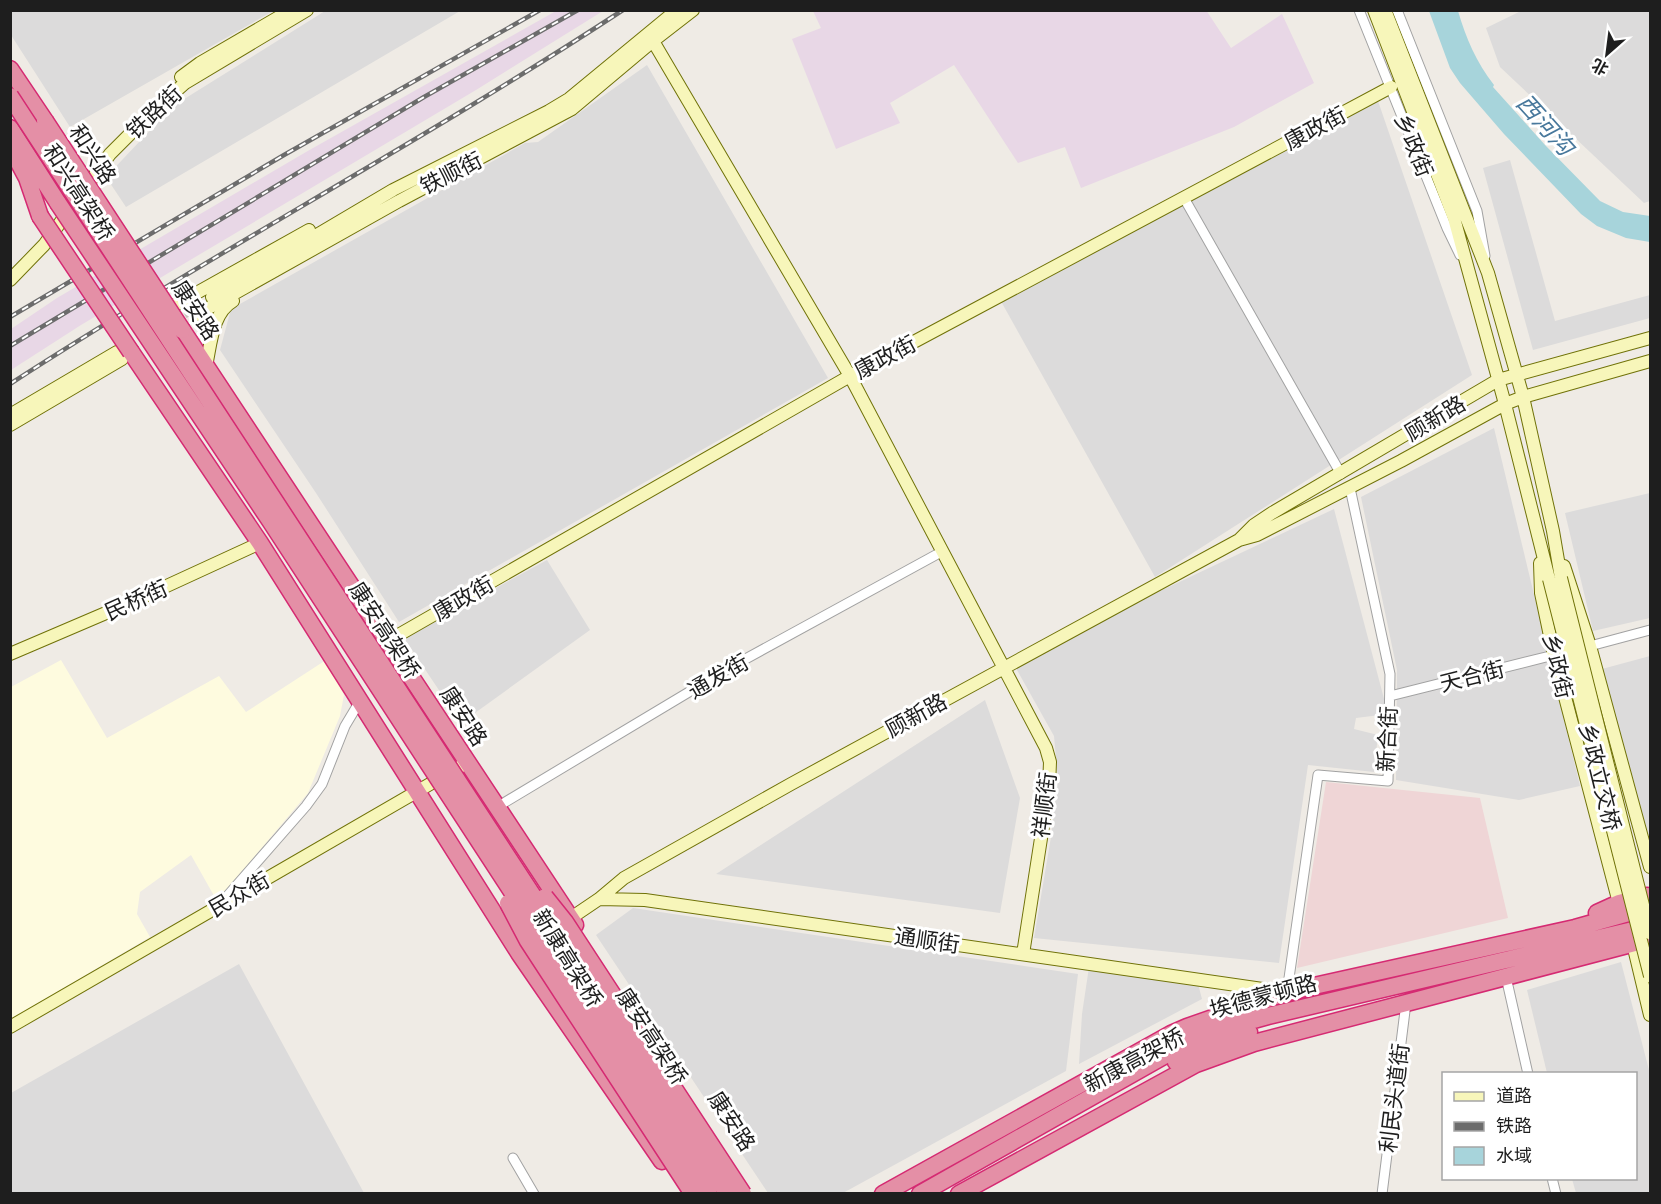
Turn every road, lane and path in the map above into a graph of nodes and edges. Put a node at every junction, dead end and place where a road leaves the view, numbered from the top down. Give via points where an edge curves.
1 (291, 10) edge
2 (307, 10) edge
3 (677, 10) edge
4 (693, 10) edge
5 (1359, 10) edge
6 (1374, 10) edge
7 (1384, 10) edge
8 (1396, 10) edge
9 (653, 41) junction
10 (10, 69) edge
11 (1391, 87) junction
12 (10, 96) edge
13 (45, 121) junction
14 (10, 128) edge
15 (12, 157) edge
16 (396, 195) junction
17 (1184, 198) junction
18 (1461, 217) junction
19 (102, 238) junction
20 (131, 267) junction
21 (10, 271) edge
22 (1488, 273) junction
23 (1472, 279) junction
24 (10, 280) edge
25 (109, 281) joint
26 (168, 309) junction
27 (193, 312) tunnel mouth
28 (1650, 338) edge
29 (124, 354) junction
30 (1650, 361) edge
31 (206, 366) junction
32 (850, 375) junction
33 (1517, 375) junction
34 (1498, 380) junction
35 (1523, 397) junction
36 (1505, 404) junction
37 (10, 415) edge
38 (10, 424) edge
39 (1341, 474) junction
40 (1350, 488) junction
41 (1538, 531) junction
42 (1553, 531) junction
43 (1239, 540) junction
44 (260, 543) junction
45 (943, 551) junction
46 (1555, 578) junction
47 (1650, 630) edge
48 (388, 641) junction
49 (1590, 646) junction
50 (10, 654) edge
51 (1554, 655) junction
52 (1003, 667) junction
53 (1389, 696) junction
54 (360, 701) junction
55 (420, 737) junction
56 (468, 762) junction
57 (415, 792) junction
58 (497, 807) junction
59 (1650, 867) edge
60 (1650, 895) edge
61 (599, 899) junction
62 (1619, 903) junction
63 (218, 906) junction
64 (1650, 907) edge
65 (571, 918) junction
66 (1650, 926) edge
67 (1575, 928) junction
68 (1650, 933) edge
69 (1632, 937) junction
70 (1650, 939) edge
71 (519, 953) junction
72 (1023, 954) junction
73 (1506, 974) junction
74 (1650, 976) edge
75 (1287, 992) junction
76 (1406, 1003) junction
77 (1650, 1015) edge
78 (1208, 1021) junction
79 (10, 1027) edge
80 (1528, 1072) edge
81 (513, 1158) dead end
82 (534, 1194) edge
83 (685, 1194) edge
84 (693, 1194) edge
85 (709, 1194) edge
86 (728, 1194) edge
87 (743, 1194) edge
88 (752, 1194) edge
89 (883, 1194) edge
90 (902, 1194) edge
91 (920, 1194) edge
92 (939, 1194) edge
93 (959, 1194) edge
94 (1382, 1194) edge

1 - 21 main road, 铁路街 via 181,77 111,144 48,229
2 - 24 main road, 铁路街 via 185,83 151,112 110,154 44,245
3 - 16 main road, 铁顺街 via 569,99
4 - 9 main road, 铁顺街
5 - 11 street, 乡政街
6 - 18 main road
7 - 18 main road
8 - 22 street, 乡政街 via 1477,211
9 - 16 main road, 铁顺街 via 572,110
9 - 32 main road, 祥顺街
10 - 13 highway, 和兴路
11 - 17 main road, 康政街
11 - 23 street, 乡政街 via 1447,228
12 - 19 highway, 和兴高架桥, bridge
13 - 19 highway, bridge via 70,165
13 - 20 highway, 和兴路, bridge
14 - 25 highway, 和兴高架桥, bridge
15 - 29 highway, bridge via 40,216 91,292
16 - 26 main road via 372,195
16 - 27 main road, 铁顺街
16 - 31 main road via 385,214 227,304 218,316
17 - 32 main road, 康政街
17 - 39 street
18 - 22 main road, 乡政街
18 - 23 main road, 乡政街
19 - 20 highway, 和兴高架桥, bridge
20 - 26 highway, 康安路, bridge
20 - 55 highway, 康安高架桥, bridge
22 - 33 main road, 乡政街
23 - 34 main road, 乡政街
25 - 55 highway, 康安高架桥, bridge
26 - 31 highway, 康安路, bridge
28 - 33 main road, 顾新路
29 - 37 main road
29 - 38 main road
29 - 44 highway
30 - 35 main road, 顾新路
31 - 48 highway, 康安路
32 - 45 main road, 祥顺街
32 - 48 main road, 康政街
33 - 34 main road, 顾新路
33 - 35 main road, 乡政街
34 - 36 main road, 乡政街
34 - 39 main road, 顾新路
35 - 36 main road, 顾新路
35 - 42 main road, 乡政街
36 - 40 main road, 顾新路
36 - 41 main road, 乡政街
39 - 43 main road, 顾新路 via 1272,513
40 - 43 main road, 顾新路 via 1257,535
40 - 53 street, 新合街 via 1390,674
41 - 46 main road, 乡政街
41 - 51 main road, 乡政街 via 1542,593
42 - 46 main road, 乡政街
42 - 49 main road, 乡政街
43 - 52 main road, 顾新路
44 - 50 main road, 民桥街
44 - 54 highway
45 - 52 main road, 祥顺街
45 - 58 street, 通发街 via 729,668
46 - 68 main road, 乡政立交桥, bridge
46 - 74 main road, 乡政立交桥, bridge
47 - 49 street
48 - 56 highway, 康安路
49 - 59 main road, 乡政街
51 - 53 street, 天合街
51 - 62 main road, 乡政街
52 - 61 main road, 顾新路 via 634,872
52 - 72 main road, 祥顺街 via 1041,737 1050,762
53 - 75 street, 新合街 via 1388,781 1318,775
54 - 57 highway
54 - 63 street via 345,726 322,784
55 - 84 highway, 新康高架桥, bridge via 449,807 492,873 528,941
55 - 85 highway, 康安高架桥, bridge
55 - 86 highway, 康安高架桥, bridge
55 - 87 highway, bridge via 470,789 565,922
56 - 57 main road, 民众街
56 - 58 highway, 康安路
57 - 63 main road, 民众街
57 - 71 highway
58 - 65 highway, 康安路
60 - 62 highway
61 - 65 main road
61 - 72 main road, 通顺街 via 645,900
62 - 67 highway
63 - 79 main road, 民众街
64 - 67 highway, 埃德蒙顿路
65 - 71 main road
65 - 88 highway, 康安路
66 - 69 highway, 埃德蒙顿路
67 - 75 highway, 埃德蒙顿路
69 - 70 highway, 埃德蒙顿路
69 - 73 highway
69 - 77 main road
69 - 91 highway, 埃德蒙顿路 via 1221,1029 1185,1044
71 - 83 highway
72 - 75 main road, 通顺街
73 - 76 highway, 埃德蒙顿路
73 - 80 street
73 - 92 highway, 新康高架桥 via 1291,1020 1220,1041
75 - 78 highway, 埃德蒙顿路
76 - 93 highway, 埃德蒙顿路 via 1254,1043 1196,1064
76 - 94 street, 利民头道街
78 - 89 highway, 埃德蒙顿路 via 1171,1034
78 - 90 highway, 埃德蒙顿路
81 - 82 street

